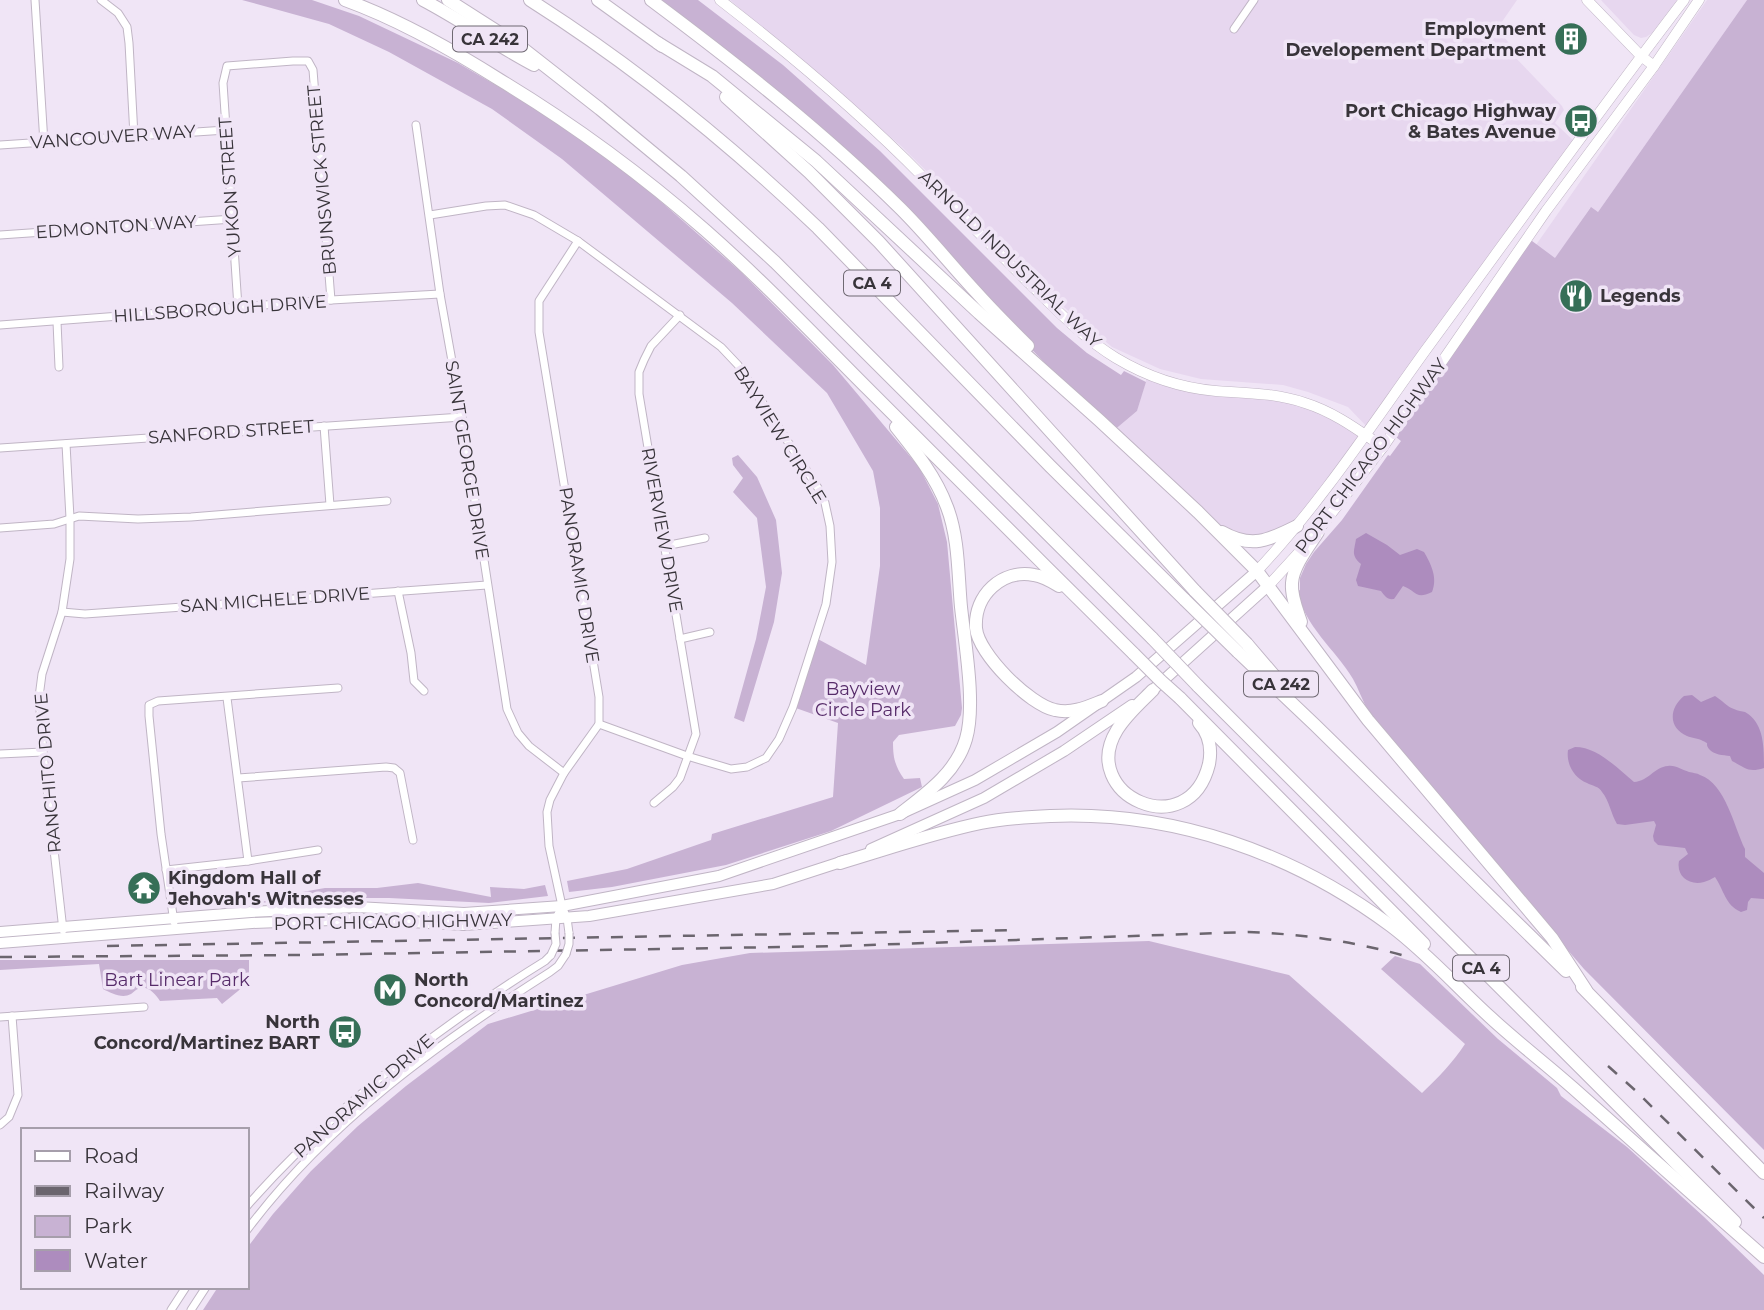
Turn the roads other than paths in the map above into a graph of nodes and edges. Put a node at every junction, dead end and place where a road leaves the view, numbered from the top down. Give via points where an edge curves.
1 (34, 0) edge
2 (101, 0) edge
3 (345, 0) edge
4 (423, 0) edge
5 (448, 0) edge
6 (530, 0) edge
7 (598, 0) edge
8 (651, 0) edge
9 (720, 0) edge
10 (1254, 0) edge
11 (1587, 0) edge
12 (1684, 0) edge
13 (1699, 0) edge
14 (1234, 29) dead end
15 (658, 43) junction
16 (1641, 56) junction
17 (307, 61) joint
18 (1654, 66) junction
19 (557, 76) junction
20 (416, 125) dead end
21 (226, 130) junction
22 (134, 136) junction
23 (44, 142) junction
24 (0, 145) edge
25 (430, 215) junction
26 (233, 219) junction
27 (0, 235) edge
28 (578, 241) junction
29 (440, 295) junction
30 (331, 300) junction
31 (238, 307) junction
32 (680, 315) junction
33 (57, 322) junction
34 (0, 325) edge
35 (822, 343) junction
36 (59, 367) dead end
37 (462, 417) junction
38 (1099, 420) junction
39 (324, 426) junction
40 (1365, 435) junction
41 (66, 443) junction
42 (1383, 447) junction
43 (0, 448) edge
44 (387, 501) dead end
45 (330, 505) junction
46 (1198, 512) junction
47 (71, 518) junction
48 (1297, 526) junction
49 (0, 528) edge
50 (1318, 532) junction
51 (705, 538) dead end
52 (665, 546) junction
53 (1257, 571) junction
54 (487, 585) junction
55 (1269, 585) junction
56 (398, 591) junction
57 (1190, 596) junction
58 (1087, 607) junction
59 (62, 611) junction
60 (710, 632) dead end
61 (1304, 633) junction
62 (680, 639) junction
63 (1157, 685) junction
64 (338, 688) dead end
65 (424, 691) dead end
66 (227, 698) junction
67 (1178, 699) junction
68 (1102, 701) junction
69 (599, 723) junction
70 (43, 751) junction
71 (0, 754) edge
72 (687, 756) junction
73 (564, 773) junction
74 (238, 778) junction
75 (654, 803) dead end
76 (900, 814) junction
77 (413, 840) dead end
78 (318, 850) dead end
79 (248, 862) junction
80 (840, 863) junction
81 (166, 870) junction
82 (562, 906) junction
83 (562, 918) junction
84 (174, 923) junction
85 (0, 932) edge
86 (63, 932) junction
87 (0, 943) edge
88 (1586, 990) junction
89 (144, 1007) dead end
90 (12, 1016) junction
91 (0, 1017) edge
92 (1515, 1039) junction
93 (0, 1125) edge
94 (1764, 1174) edge
95 (248, 1205) edge
96 (248, 1229) edge
97 (1764, 1251) edge
98 (1764, 1257) edge
99 (185, 1289) edge
100 (205, 1289) edge
101 (172, 1310) edge
102 (191, 1310) edge

1 - 23 street
2 - 22 street via 127,27
3 - 35 highway via 459,54 587,136 705,230
4 - 19 highway, CA 242
5 - 19 highway, CA 4
6 - 57 highway, CA 4 via 652,85 779,191 1050,466
7 - 15 highway, CA 242
8 - 38 highway via 771,93 881,190
9 - 40 street, ARNOLD INDUSTRIAL WAY via 859,114 1051,304 1118,359 1161,379 1304,402
10 - 14 street
11 - 16 street
12 - 16 street, PORT CHICAGO HIGHWAY
13 - 18 street, PORT CHICAGO HIGHWAY
15 - 38 highway via 712,76 786,135
15 - 57 highway, CA 242 via 791,155 879,242
16 - 18 street
16 - 40 street, PORT CHICAGO HIGHWAY
17 - 21 street, YUKON STREET via 227,66 223,83
17 - 30 street, BRUNSWICK STREET via 313,70
18 - 42 street, PORT CHICAGO HIGHWAY via 1546,211
19 - 97 highway, CA 4, bridge via 640,141 765,253
20 - 25 street, SAINT GEORGE DRIVE
21 - 22 street, VANCOUVER WAY
21 - 26 street, YUKON STREET
22 - 23 street, VANCOUVER WAY
23 - 24 street, VANCOUVER WAY
25 - 28 street, BAYVIEW CIRCLE via 505,205 534,215
25 - 29 street, SAINT GEORGE DRIVE
26 - 27 street, EDMONTON WAY
26 - 31 street, YUKON STREET
28 - 32 street, BAYVIEW CIRCLE
28 - 69 street, PANORAMIC DRIVE via 539,301 539,332 599,697
29 - 30 street, HILLSBOROUGH DRIVE
29 - 37 street, SAINT GEORGE DRIVE
30 - 31 street, HILLSBOROUGH DRIVE
31 - 33 street, HILLSBOROUGH DRIVE
32 - 52 street, RIVERVIEW DRIVE via 651,346 639,372
32 - 72 street, BAYVIEW CIRCLE via 738,365 817,488 830,526 832,562 816,638 793,707 772,750 758,763 731,769
33 - 34 street, HILLSBOROUGH DRIVE
33 - 36 street
35 - 58 highway
35 - 76 highway via 923,462 942,494 953,527 969,690 968,732 946,776
37 - 39 street, SANFORD STREET
37 - 54 street, SAINT GEORGE DRIVE
38 - 46 highway
39 - 41 street, SANFORD STREET
39 - 45 street
40 - 42 street, ARNOLD INDUSTRIAL WAY
40 - 48 street, PORT CHICAGO HIGHWAY
41 - 43 street, SANFORD STREET
41 - 47 street, RANCHITO DRIVE
42 - 50 street, PORT CHICAGO HIGHWAY
44 - 45 street
45 - 47 street via 191,517
46 - 48 highway via 1224,533 1258,542
46 - 53 highway
47 - 49 street via 54,524
47 - 59 street, RANCHITO DRIVE
48 - 53 street, PORT CHICAGO HIGHWAY
50 - 55 street, PORT CHICAGO HIGHWAY
50 - 61 highway via 1292,580
51 - 52 street
52 - 62 street, RIVERVIEW DRIVE
53 - 55 highway
53 - 68 main road, PORT CHICAGO HIGHWAY
54 - 56 street, SAN MICHELE DRIVE
54 - 73 street, SAINT GEORGE DRIVE via 507,709 529,746
55 - 61 highway
55 - 63 main road, PORT CHICAGO HIGHWAY
56 - 59 street, SAN MICHELE DRIVE via 97,613
56 - 65 street via 414,681
57 - 88 highway, CA 242, bridge
58 - 63 highway, bridge via 1134,654
58 - 68 highway via 1049,579 1013,575 985,594 976,630 987,655 1036,702 1058,711 1083,709
59 - 70 street, RANCHITO DRIVE via 42,674
60 - 62 street
61 - 88 highway via 1368,720 1552,938
62 - 72 street, RIVERVIEW DRIVE via 696,734
63 - 67 highway, bridge
63 - 67 highway via 1117,730 1109,751 1110,766 1122,791 1143,804 1167,807 1179,803 1197,790 1207,771 1210,749 1206,734
63 - 80 main road, PORT CHICAGO HIGHWAY via 1117,717 984,798
64 - 66 street
66 - 74 street
66 - 81 street via 149,705
67 - 92 highway
68 - 76 main road, PORT CHICAGO HIGHWAY via 975,780
69 - 72 street, BAYVIEW CIRCLE
69 - 73 street
70 - 71 street
70 - 86 street, RANCHITO DRIVE
72 - 75 street, RIVERVIEW DRIVE via 680,778
73 - 82 street via 547,812
74 - 77 street via 394,768 400,774
74 - 79 street
76 - 82 main road, PORT CHICAGO HIGHWAY via 719,876
78 - 79 street
79 - 81 street
80 - 83 main road, PORT CHICAGO HIGHWAY via 773,884
80 - 92 highway via 982,822 1011,818 1124,818 1206,834 1293,866 1372,912 1416,946
81 - 84 street
82 - 83 street, PANORAMIC DRIVE
82 - 84 main road, PORT CHICAGO HIGHWAY via 464,913 357,907 251,912
83 - 84 main road, PORT CHICAGO HIGHWAY via 464,925 357,919
83 - 95 street, PANORAMIC DRIVE, bridge via 556,944 545,961 477,1004 375,1081
83 - 96 street, PANORAMIC DRIVE, bridge via 569,944 558,966 432,1051 358,1112 305,1163
84 - 86 main road, PORT CHICAGO HIGHWAY
85 - 86 main road, PORT CHICAGO HIGHWAY
86 - 87 main road, PORT CHICAGO HIGHWAY
88 - 94 highway
89 - 90 street
90 - 91 street
90 - 93 street via 18,1095 9,1118
92 - 98 highway
99 - 101 street
100 - 102 street

